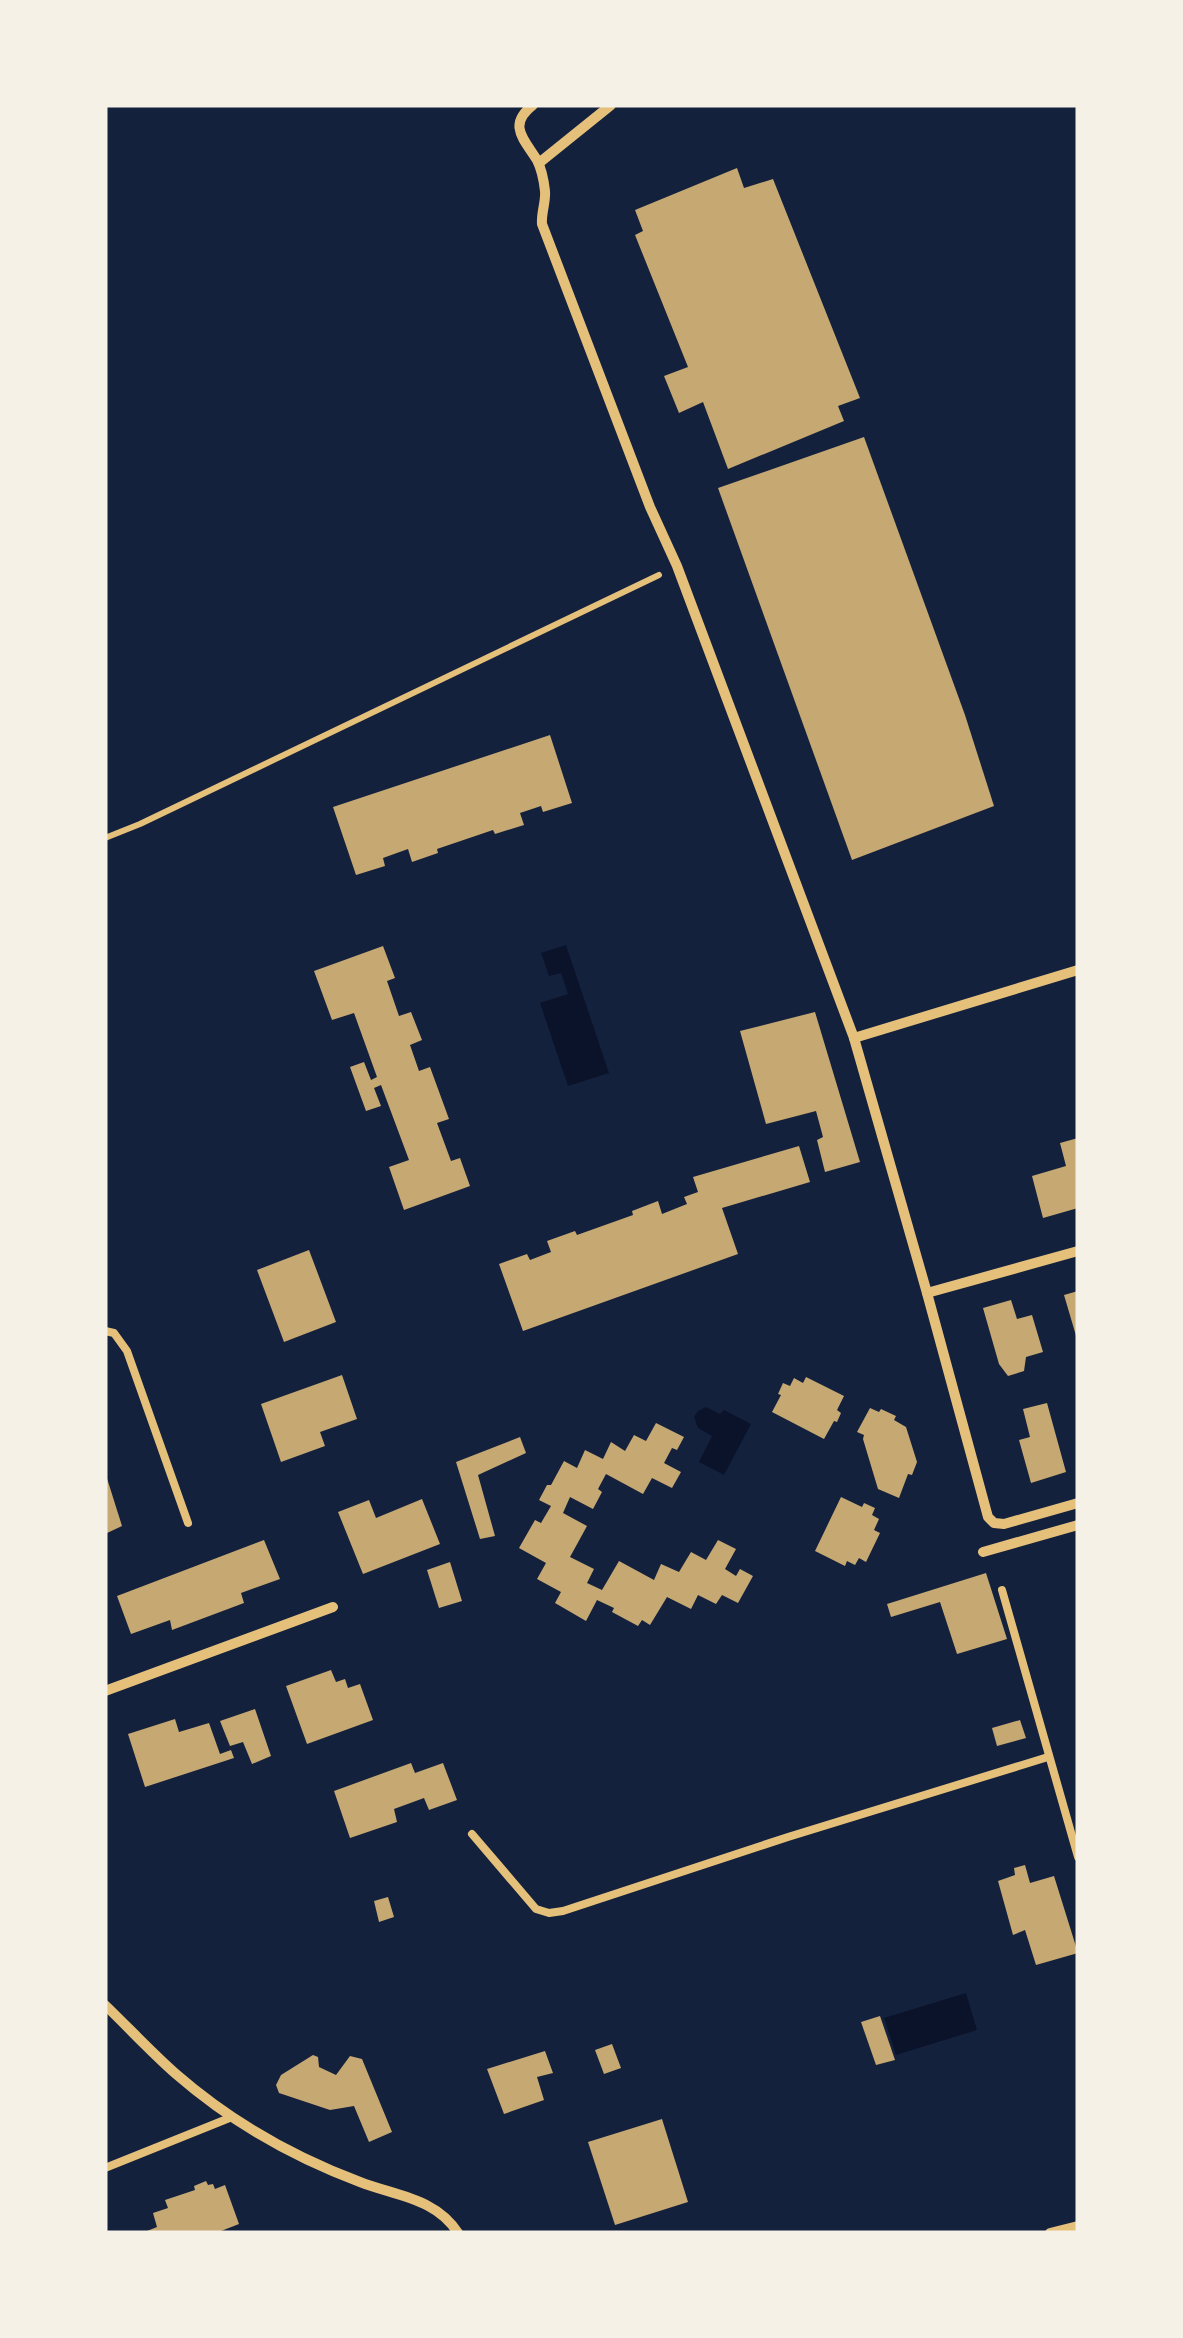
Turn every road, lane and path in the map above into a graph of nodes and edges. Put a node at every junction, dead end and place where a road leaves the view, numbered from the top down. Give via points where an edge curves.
1 (533, 105) edge
2 (611, 105) edge
3 (539, 163) junction
4 (678, 566) junction
5 (105, 838) edge
6 (1078, 970) edge
7 (854, 1038) junction
8 (1078, 1251) edge
9 (928, 1293) junction
10 (105, 1331) edge
11 (1078, 1503) edge
12 (188, 1523) dead end
13 (1078, 1526) edge
14 (982, 1552) dead end
15 (1002, 1590) dead end
16 (334, 1607) dead end
17 (105, 1691) edge
18 (1048, 1757) junction
19 (472, 1834) dead end
20 (1078, 1857) edge
21 (105, 2005) edge
22 (232, 2117) junction
23 (105, 2168) edge
24 (1078, 2226) edge
25 (458, 2233) edge
26 (1050, 2233) edge

1 - 3 street via 519,130
2 - 3 street
3 - 4 street via 545,233
4 - 5 path
4 - 7 street
6 - 7 street
7 - 9 street
8 - 9 street
9 - 11 street via 988,1517 1004,1524
10 - 12 lane via 127,1351
13 - 14 street
15 - 18 lane
16 - 17 street
18 - 19 lane via 549,1913 536,1909
18 - 20 lane
21 - 22 street
22 - 23 lane
22 - 25 street via 314,2164 430,2205
24 - 26 street

